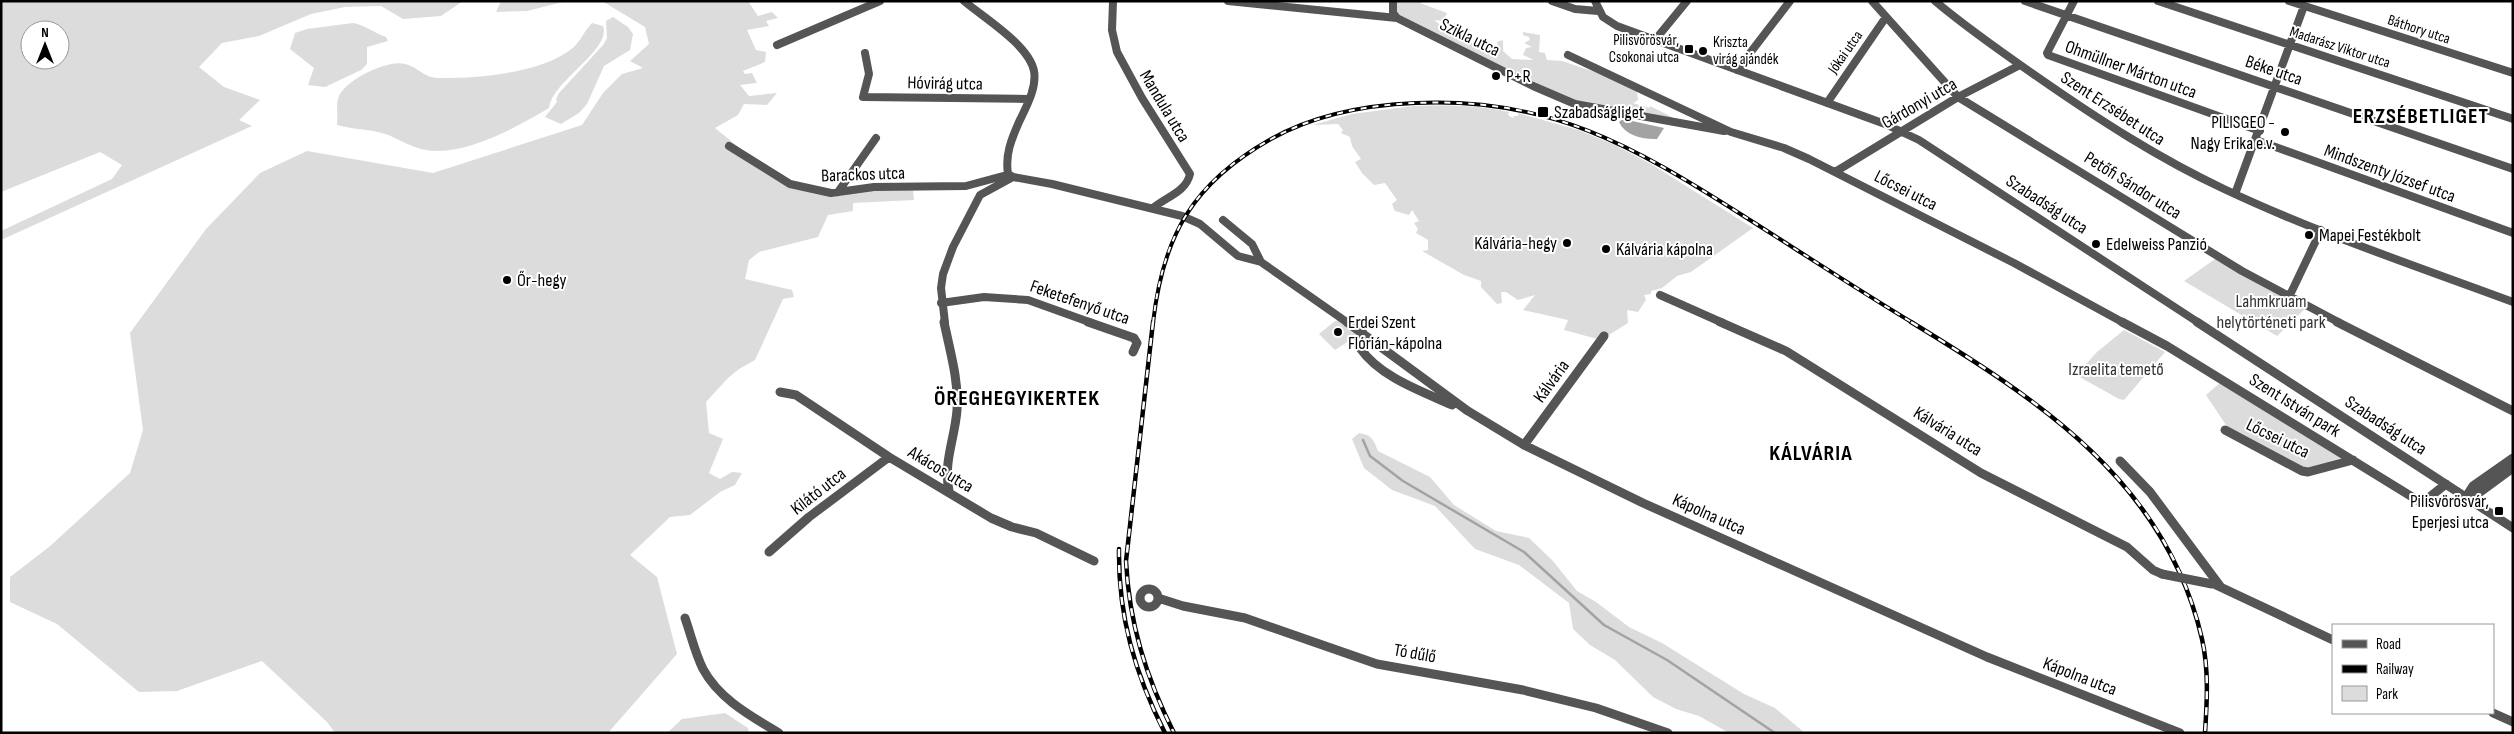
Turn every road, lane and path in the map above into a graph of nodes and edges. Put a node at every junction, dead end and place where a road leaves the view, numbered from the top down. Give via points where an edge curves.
1 (880, 1) edge
2 (964, 1) edge
3 (1113, 1) edge
4 (1228, 1) edge
5 (1393, 1) edge
6 (1552, 1) edge
7 (1596, 1) edge
8 (1688, 1) edge
9 (1790, 1) edge
10 (1872, 1) edge
11 (1935, 1) edge
12 (2025, 1) edge
13 (2074, 1) edge
14 (2158, 1) edge
15 (2289, 1) edge
16 (2304, 6) junction
17 (1598, 11) junction
18 (2067, 15) junction
19 (1886, 17) junction
20 (1397, 18) junction
21 (1655, 40) junction
22 (777, 45) dead end
23 (2289, 45) junction
24 (865, 53) dead end
25 (1568, 55) dead end
26 (2020, 65) junction
27 (1737, 70) junction
28 (2513, 73) edge
29 (2275, 86) junction
30 (1958, 97) junction
31 (1029, 99) junction
32 (1827, 102) junction
33 (2513, 119) edge
34 (1901, 130) junction
35 (2260, 131) junction
36 (1732, 132) junction
37 (876, 138) dead end
38 (2256, 140) junction
39 (729, 146) dead end
40 (2513, 169) edge
41 (1835, 172) junction
42 (1011, 176) junction
43 (838, 192) junction
44 (2235, 194) junction
45 (1153, 208) junction
46 (1223, 220) dead end
47 (1200, 224) joint
48 (2321, 230) junction
49 (2513, 233) edge
50 (1261, 262) junction
51 (1660, 295) dead end
52 (2289, 297) junction
53 (2513, 302) edge
54 (941, 303) junction
55 (1363, 333) junction
56 (1604, 336) dead end
57 (1133, 352) dead end
58 (1389, 353) junction
59 (1375, 363) junction
60 (1410, 369) junction
61 (2219, 378) joint
62 (1397, 379) junction
63 (780, 392) dead end
64 (2513, 410) edge
65 (1468, 411) junction
66 (2225, 430) dead end
67 (1524, 445) junction
68 (889, 457) junction
69 (2513, 458) edge
70 (2353, 460) junction
71 (2120, 461) dead end
72 (2513, 468) edge
73 (2446, 484) junction
74 (949, 491) junction
75 (2466, 497) junction
76 (2513, 528) edge
77 (769, 552) dead end
78 (1094, 562) dead end
79 (2216, 585) junction
80 (1158, 598) dead end
81 (685, 618) dead end
82 (2332, 640) edge
83 (2494, 713) edge
84 (2513, 722) edge
85 (779, 733) edge
86 (1668, 733) edge
87 (2180, 733) edge

1 - 22 street
2 - 31 street via 1031,61 1034,77
3 - 45 street, Mandula utca via 1112,30 1116,52 1190,174 1183,188
4 - 20 street, Szikla utca
5 - 20 street via 1393,13
6 - 17 street via 1575,9
7 - 17 street
8 - 21 street
9 - 27 street
10 - 19 street, Petőfi Sándor utca
11 - 26 street, Szent Erzsébet utca
12 - 18 street, Béke utca
13 - 18 street
14 - 23 street, Madarász Viktor utca
15 - 16 street, Báthory utca
16 - 23 street
16 - 28 street, Báthory utca
17 - 21 street, Szabadság utca via 1617,26
18 - 29 street, Béke utca
18 - 35 street, Ohmüllner Márton utca via 2048,55
19 - 30 street, Petőfi Sándor utca
19 - 32 street, Jókai utca
20 - 36 street, Szikla utca via 1575,104
21 - 27 street, Szabadság utca
23 - 29 street
23 - 33 street, Madarász Viktor utca
24 - 31 street, Hóvirág utca via 869,74 863,97
25 - 36 street, Lőcsei utca
26 - 30 street, Gárdonyi utca
26 - 44 street, Szent Erzsébet utca via 2132,140
27 - 32 street, Szabadság utca
29 - 35 street
29 - 40 street, Béke utca
30 - 34 street, Gárdonyi utca
30 - 52 street, Petőfi Sándor utca
31 - 42 street via 1008,156 1006,170
32 - 34 street, Szabadság utca
34 - 41 street, Gárdonyi utca
34 - 73 street, Szabadság utca
35 - 38 street
36 - 41 street, Lőcsei utca via 1784,148
37 - 43 street
38 - 44 street
38 - 49 street, Mindszenty József utca
39 - 43 street, Barackos utca via 790,184
41 - 61 street, Lőcsei utca via 2090,304
42 - 43 street, Barackos utca via 966,186 874,187
42 - 45 street, Barackos utca
42 - 54 street via 980,195 946,262
44 - 48 street, Szent Erzsébet utca
45 - 47 street
46 - 50 street, Kápolna utca via 1256,248
47 - 50 street, Kápolna utca via 1238,256
48 - 52 street
48 - 53 street, Szent Erzsébet utca
50 - 55 street, Kápolna utca
51 - 79 street, Kálvária utca, bridge via 1786,351 1981,473 2127,547 2153,570
52 - 64 street, Petőfi Sándor utca
54 - 57 street, Feketefenyő utca via 984,297 1028,300 1134,338 1137,343
54 - 74 street via 956,389 956,418 946,464
55 - 58 street, Kápolna utca
55 - 59 street via 1360,348
56 - 67 street, Kálvária
58 - 59 street
58 - 60 street, Kápolna utca
59 - 62 street
60 - 62 street
60 - 65 street, Kápolna utca
61 - 70 street, Szent István park
62 - 65 street
63 - 68 street, Akácos utca via 796,395
65 - 67 street, Kápolna utca
66 - 70 street, Lőcsei utca via 2302,471
67 - 87 street, Kápolna utca via 1643,503 1987,657
68 - 74 street, Akácos utca
68 - 77 street, Kilátó utca via 809,517
69 - 75 street via 2473,486
70 - 73 street via 2422,503
71 - 79 street, Kálvária utca via 2150,492
72 - 75 street via 2480,492
73 - 75 street, Szabadság utca
74 - 78 street, Akácos utca via 991,518 1012,528 1036,533
75 - 76 street, Szabadság utca
79 - 82 street, Kálvária utca
80 - 86 street, Tó dűlő via 1245,618 1377,664 1523,690 1596,708
81 - 85 street via 703,669 714,683 744,712
83 - 84 street

